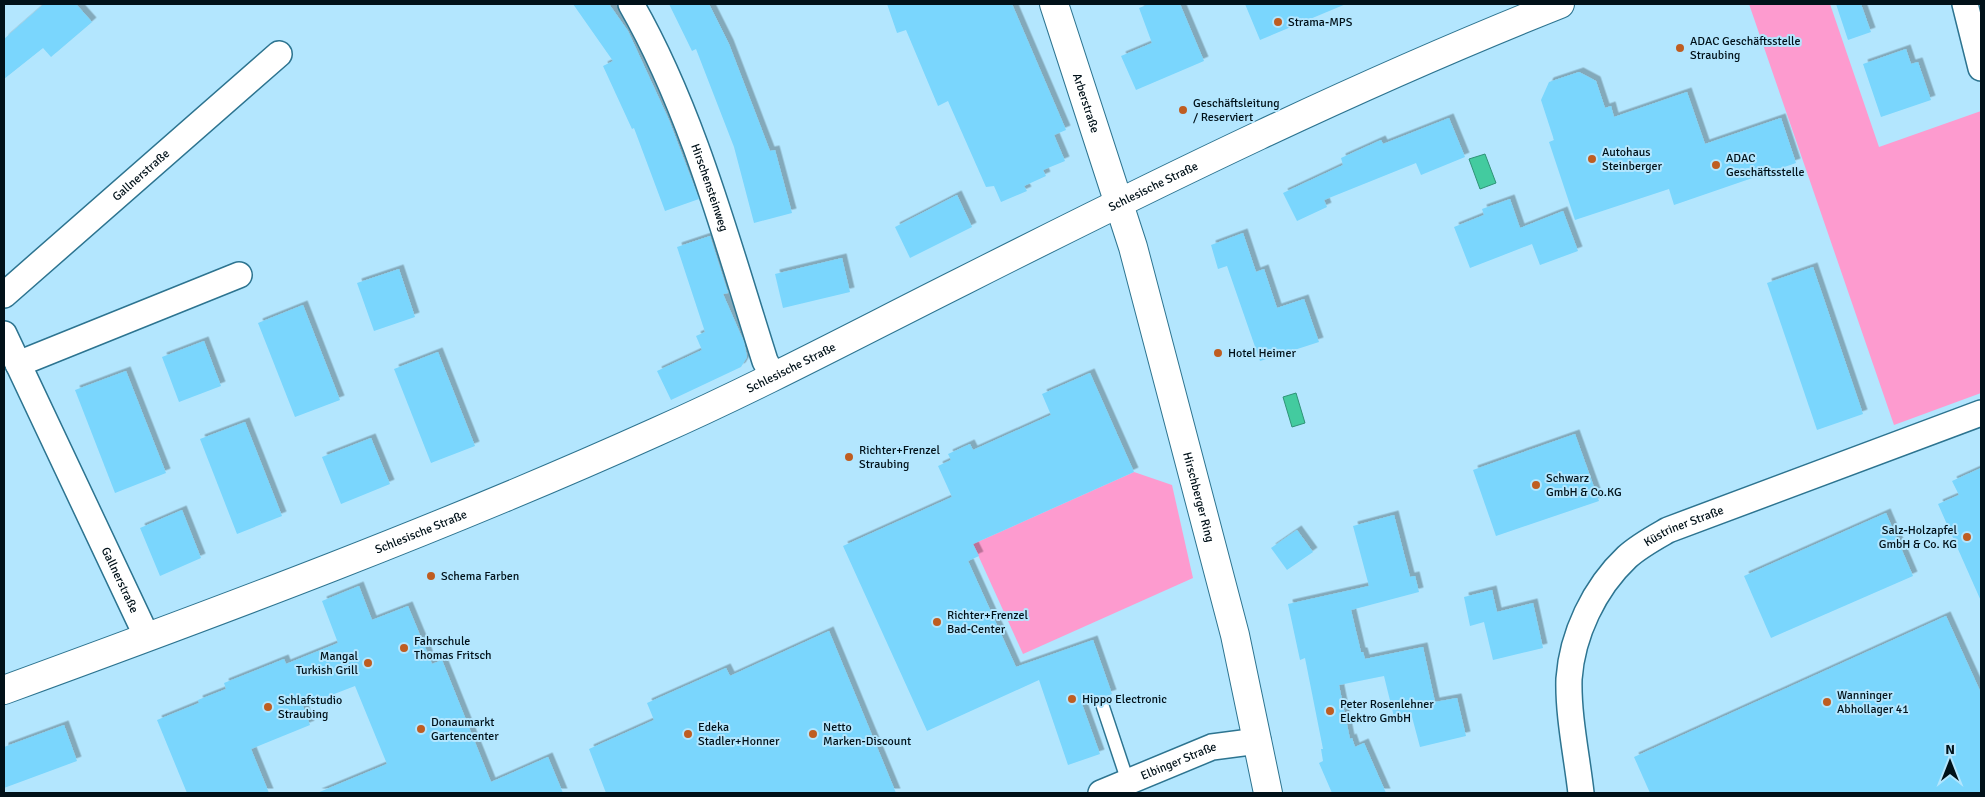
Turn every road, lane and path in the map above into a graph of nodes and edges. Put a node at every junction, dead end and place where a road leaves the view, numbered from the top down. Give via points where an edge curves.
1 (631, 4) edge
2 (1054, 4) edge
3 (1560, 4) edge
4 (1966, 4) edge
5 (279, 54) dead end
6 (1981, 68) edge
7 (1120, 202) junction
8 (238, 275) dead end
9 (4, 295) edge
10 (4, 334) edge
11 (18, 364) junction
12 (773, 376) junction
13 (1981, 413) edge
14 (147, 637) junction
15 (4, 690) edge
16 (1103, 707) dead end
17 (1258, 741) junction
18 (1128, 782) junction
19 (1101, 793) edge
20 (1268, 793) edge
21 (1582, 793) edge

1 - 12 street, Hirschensteinweg via 687,123 765,361
2 - 7 street, Arberstraße
3 - 7 street, Schlesische Straße via 1427,58
4 - 6 street
5 - 9 street, Gallnerstraße
7 - 12 street, Schlesische Straße
7 - 17 street, Hirschberger Ring via 1217,561
8 - 11 street
10 - 11 street, Gallnerstraße
11 - 14 street, Gallnerstraße
12 - 14 street, Schlesische Straße via 656,432 527,487
13 - 21 street, Küstriner Straße via 1668,530 1626,557 1598,594 1572,654 1570,702
14 - 15 street, Schlesische Straße
16 - 18 lane
17 - 18 street, Elbinger Straße via 1212,747
17 - 20 street, Hirschberger Ring
18 - 19 street, Elbinger Straße

